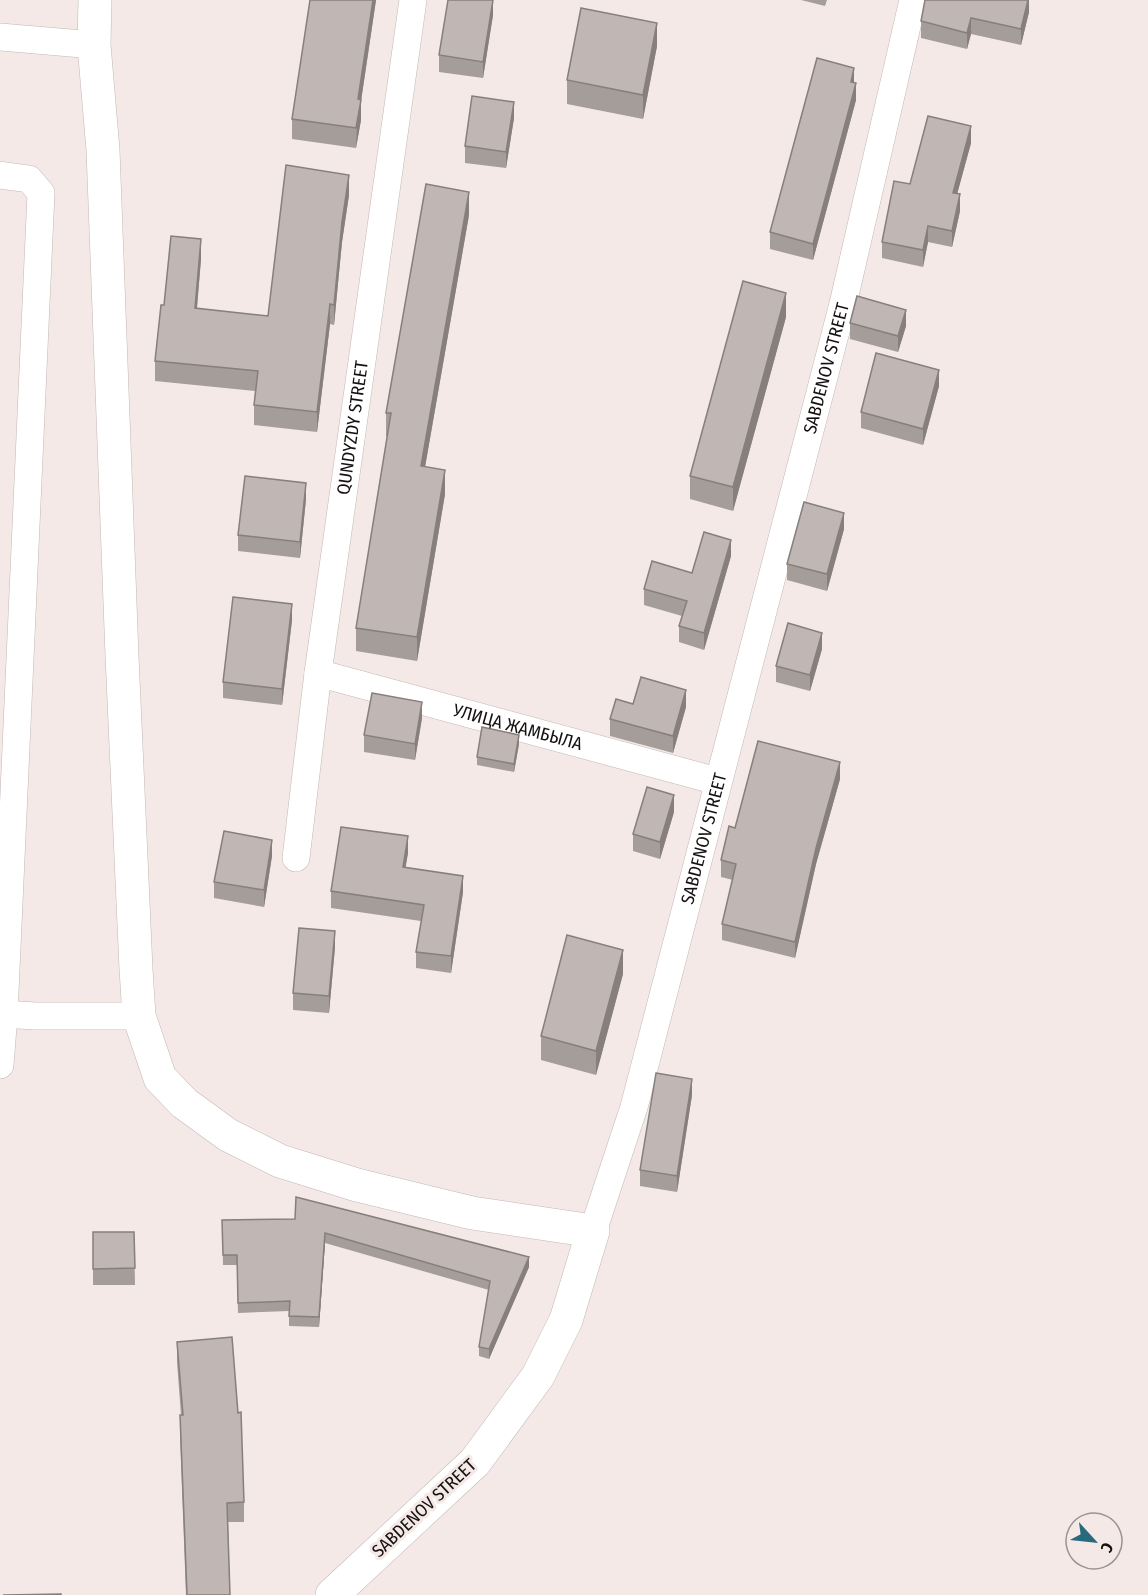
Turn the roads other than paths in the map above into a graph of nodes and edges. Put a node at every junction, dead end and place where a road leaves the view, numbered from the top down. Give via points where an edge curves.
1 (95, 0) edge
2 (413, 0) edge
3 (914, 0) edge
4 (0, 37) edge
5 (94, 45) junction
6 (0, 176) edge
7 (318, 673) junction
8 (717, 781) junction
9 (296, 858) dead end
10 (2, 1014) edge
11 (139, 1016) junction
12 (0, 1065) edge
13 (593, 1231) junction
14 (332, 1595) edge

1 - 5 street
2 - 7 street, QUNDYZDY STREET
3 - 8 street, SABDENOV STREET via 845,294
4 - 5 street
5 - 11 street via 103,150
6 - 10 street via 29,179 41,193
7 - 8 street, УЛИЦА ЖАМБЫЛА
7 - 9 street, QUNDYZDY STREET
8 - 13 street, SABDENOV STREET via 633,1107
10 - 11 street
10 - 12 street
11 - 13 street via 160,1078 184,1103 228,1135 280,1161 357,1185 472,1213
13 - 14 street, SABDENOV STREET via 566,1320 538,1376 475,1462

